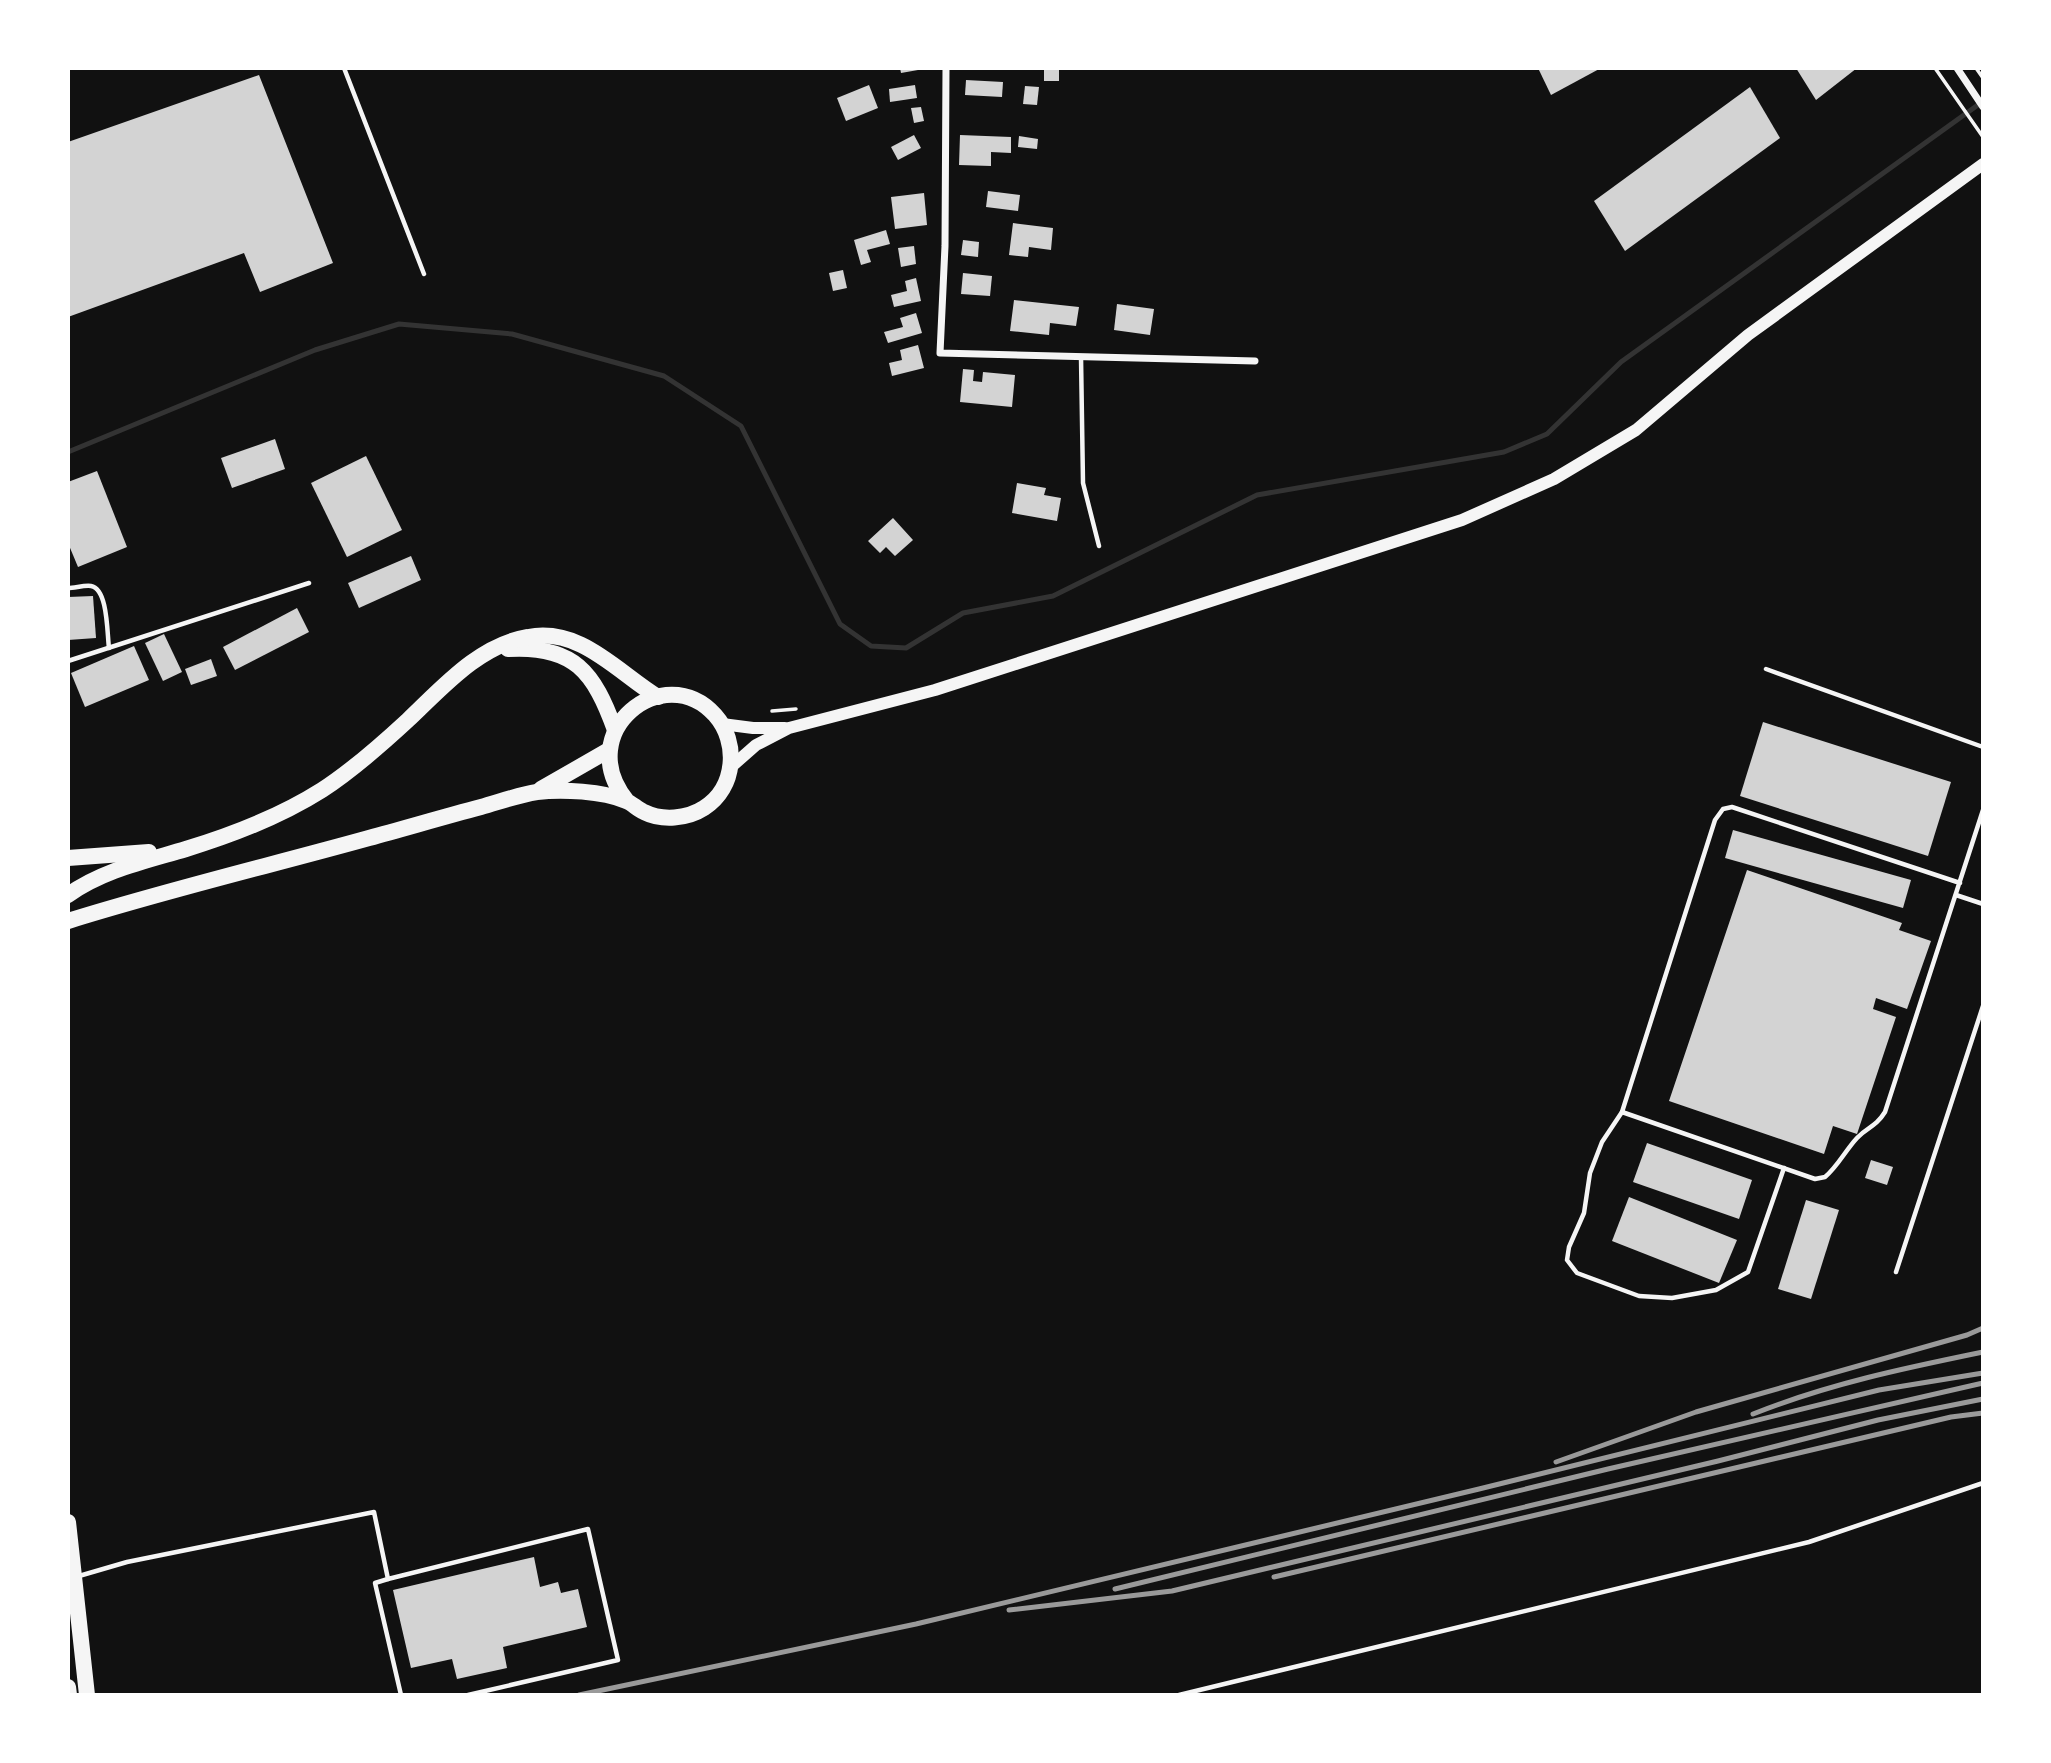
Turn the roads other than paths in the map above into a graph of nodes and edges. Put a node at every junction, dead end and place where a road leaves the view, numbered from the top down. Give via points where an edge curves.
1 (344, 68) edge
2 (946, 68) edge
3 (1957, 68) edge
4 (1983, 107) edge
5 (1983, 164) edge
6 (424, 274) dead end
7 (1081, 356) junction
8 (1255, 361) dead end
9 (1100, 546) dead end
10 (309, 583) dead end
11 (68, 588) edge
12 (109, 648) junction
13 (495, 650) junction
14 (68, 661) edge
15 (1766, 668) dead end
16 (659, 696) junction
17 (722, 724) junction
18 (789, 728) junction
19 (615, 730) junction
20 (1983, 747) edge
21 (609, 750) junction
22 (731, 767) junction
23 (533, 792) junction
24 (627, 801) junction
25 (1983, 810) edge
26 (190, 848) junction
27 (68, 858) edge
28 (1960, 883) junction
29 (68, 895) edge
30 (1956, 895) junction
31 (1983, 904) edge
32 (68, 922) edge
33 (1983, 1006) edge
34 (1622, 1112) junction
35 (1784, 1168) junction
36 (1896, 1272) dead end
37 (1983, 1483) edge
38 (68, 1522) edge
39 (75, 1577) junction
40 (388, 1579) junction
41 (68, 1687) edge
42 (69, 1695) edge
43 (87, 1695) edge
44 (401, 1695) edge
45 (468, 1695) edge
46 (1179, 1695) edge

1 - 6 lane
2 - 7 street via 940,354
3 - 4 street
5 - 18 street via 1748,335 1636,430 1554,479 1462,520 935,690
7 - 8 street
7 - 9 lane via 1083,483
10 - 12 lane
11 - 12 lane via 92,586 103,597
12 - 14 lane
13 - 16 highway via 519,639 557,637 599,653
13 - 19 highway via 542,650 574,663 598,688
13 - 26 highway via 461,671 346,774 320,791 254,824
15 - 20 lane
16 - 17 highway via 695,700
16 - 19 highway via 626,714
17 - 18 street
17 - 22 highway via 730,745
18 - 22 street via 756,745
19 - 21 highway
21 - 23 highway
21 - 24 highway via 611,772
22 - 24 highway via 717,797 686,816 654,816
23 - 24 highway via 572,792
23 - 32 highway via 151,895
25 - 28 lane
26 - 27 highway
26 - 29 highway via 108,874
28 - 30 lane
28 - 34 lane via 1732,807 1723,809 1715,820
30 - 31 lane
30 - 35 lane via 1877,1125 1864,1132 1825,1177
33 - 36 lane
34 - 35 lane
34 - 35 lane via 1602,1142 1590,1172 1584,1213 1567,1260 1577,1273 1639,1296 1672,1298 1716,1290 1748,1272
37 - 46 lane via 1809,1542
38 - 39 highway
39 - 40 lane via 127,1562 374,1512
39 - 43 highway
40 - 44 lane via 375,1583
40 - 45 lane via 588,1530 618,1660
41 - 42 highway

